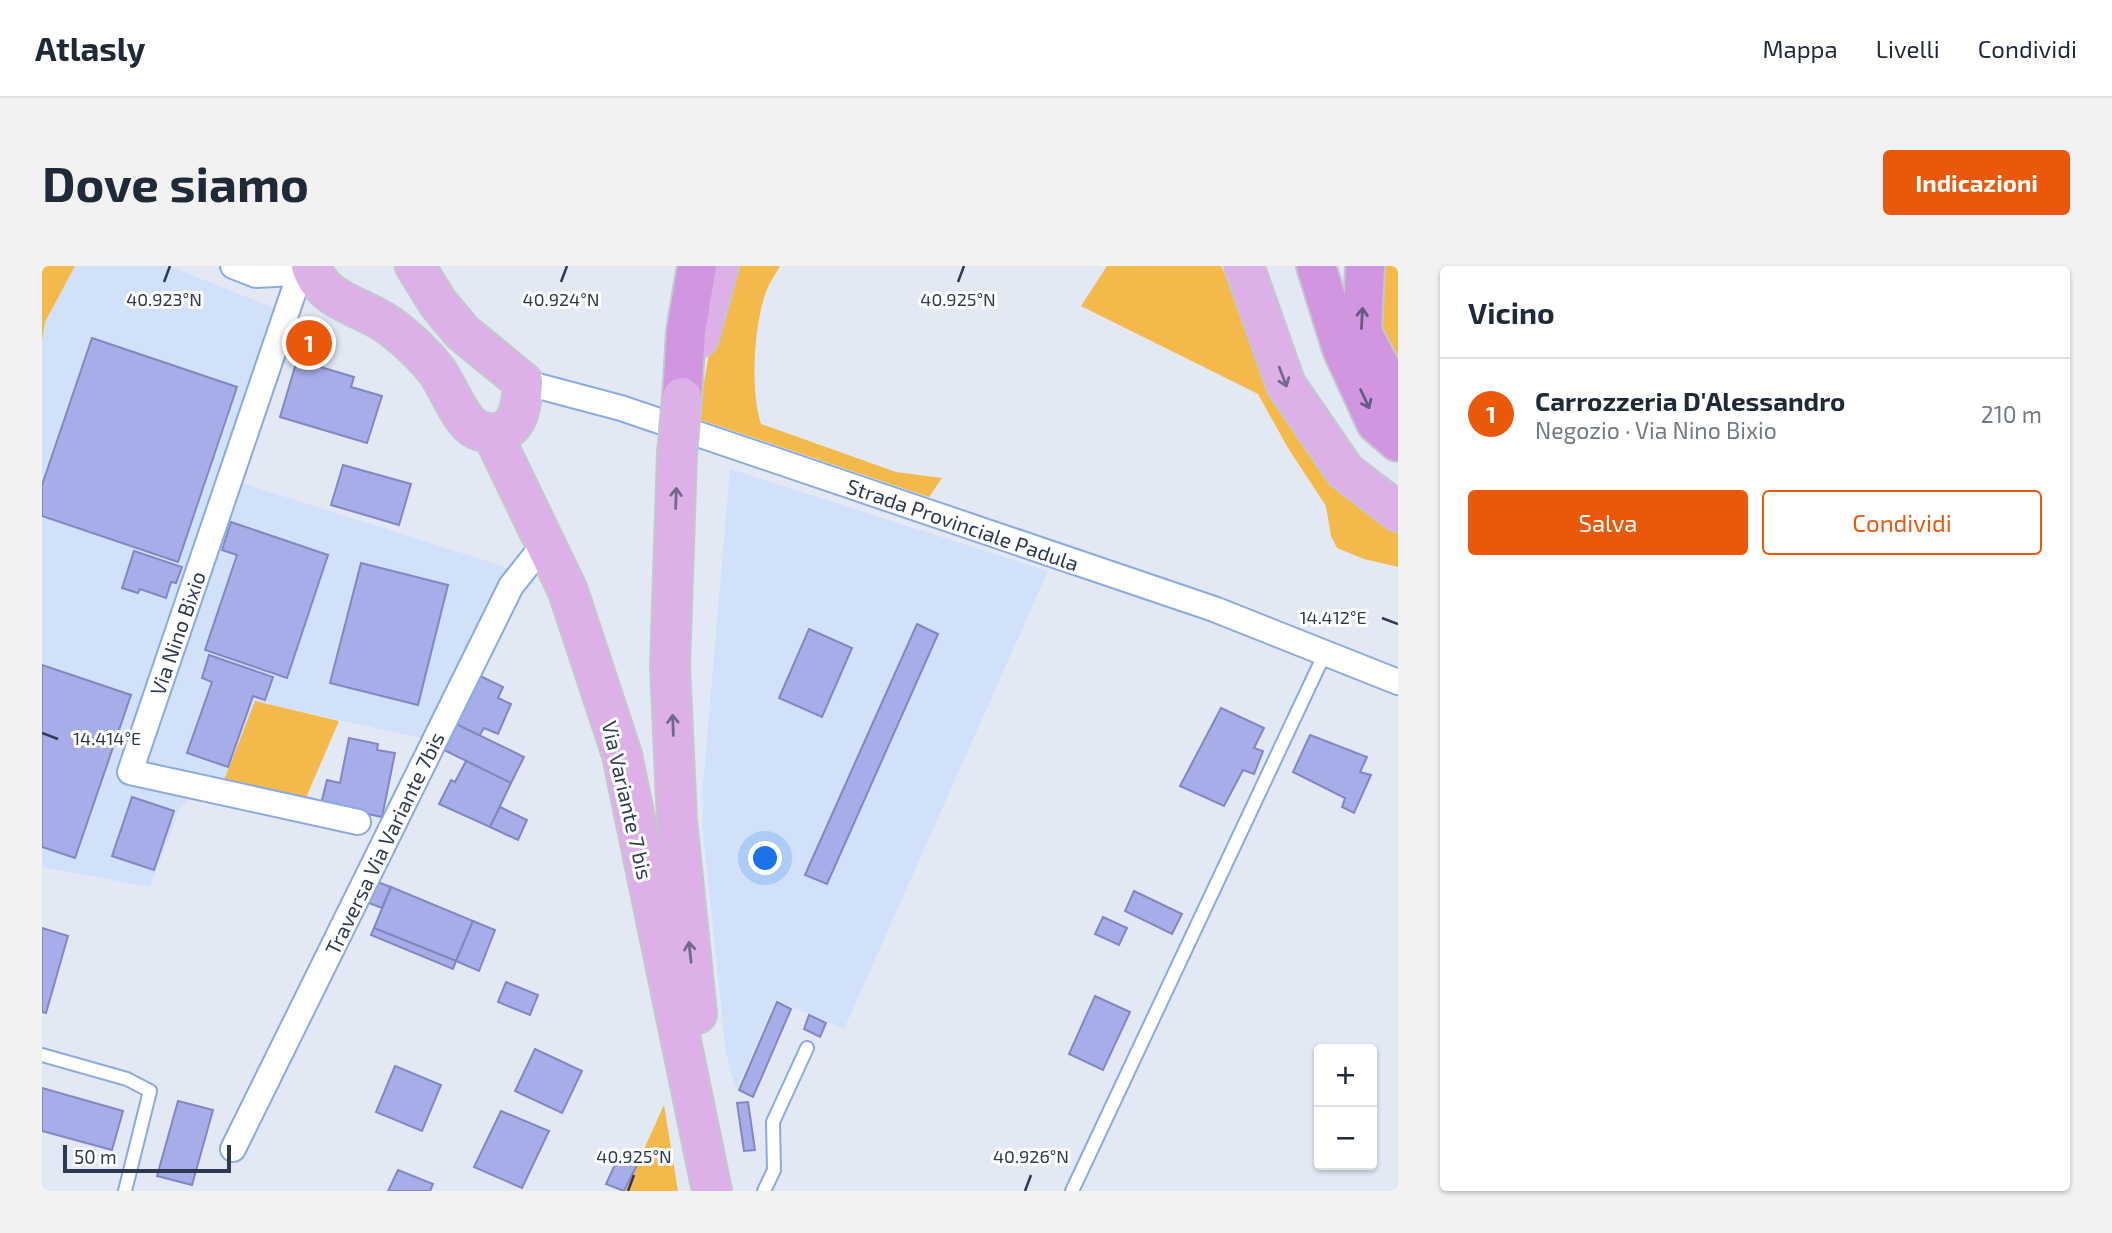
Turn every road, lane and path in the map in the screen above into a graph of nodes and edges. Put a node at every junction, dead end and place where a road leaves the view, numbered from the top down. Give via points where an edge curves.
1 (233, 266) edge
2 (415, 266) edge
3 (697, 266) edge
4 (719, 266) edge
5 (1236, 266) edge
6 (1244, 266) edge
7 (1316, 266) edge
8 (1365, 266) edge
9 (308, 270) edge
10 (1267, 332) junction
11 (523, 382) junction
12 (682, 397) junction
13 (1398, 401) edge
14 (492, 433) junction
15 (1398, 442) edge
16 (1398, 512) edge
17 (545, 542) junction
18 (1325, 653) junction
19 (1398, 682) edge
20 (358, 822) dead end
21 (807, 1048) dead end
22 (42, 1055) edge
23 (703, 1142) junction
24 (233, 1149) dead end
25 (125, 1191) edge
26 (712, 1191) edge
27 (764, 1191) edge
28 (1072, 1191) edge

1 - 9 street via 256,275
2 - 11 main road via 462,332
3 - 12 highway via 686,331
4 - 12 main road
5 - 10 main road
6 - 10 main road
7 -> 15 highway via 1342,349 1376,424
13 -> 8 highway via 1362,332
9 - 14 main road via 328,293 393,329 435,369 473,428
9 - 20 street, Via Nino Bixio via 130,772
10 -> 16 main road via 1286,385 1345,471
11 - 14 main road via 517,419 509,428
11 - 18 street, Strada Provinciale Padula via 621,408 1214,609
23 -> 12 main road, bridge via 697,1015 677,820 670,666
14 - 17 main road, Via Variante 7 bis
17 - 23 main road, Via Variante 7 bis via 568,591 622,755
17 - 24 street, Traversa Via Variante 7bis via 511,586
18 - 19 street, Strada Provinciale Padula
18 - 28 lane
21 - 27 lane via 773,1122 774,1170
22 - 25 lane via 127,1079 150,1091
23 - 26 main road

